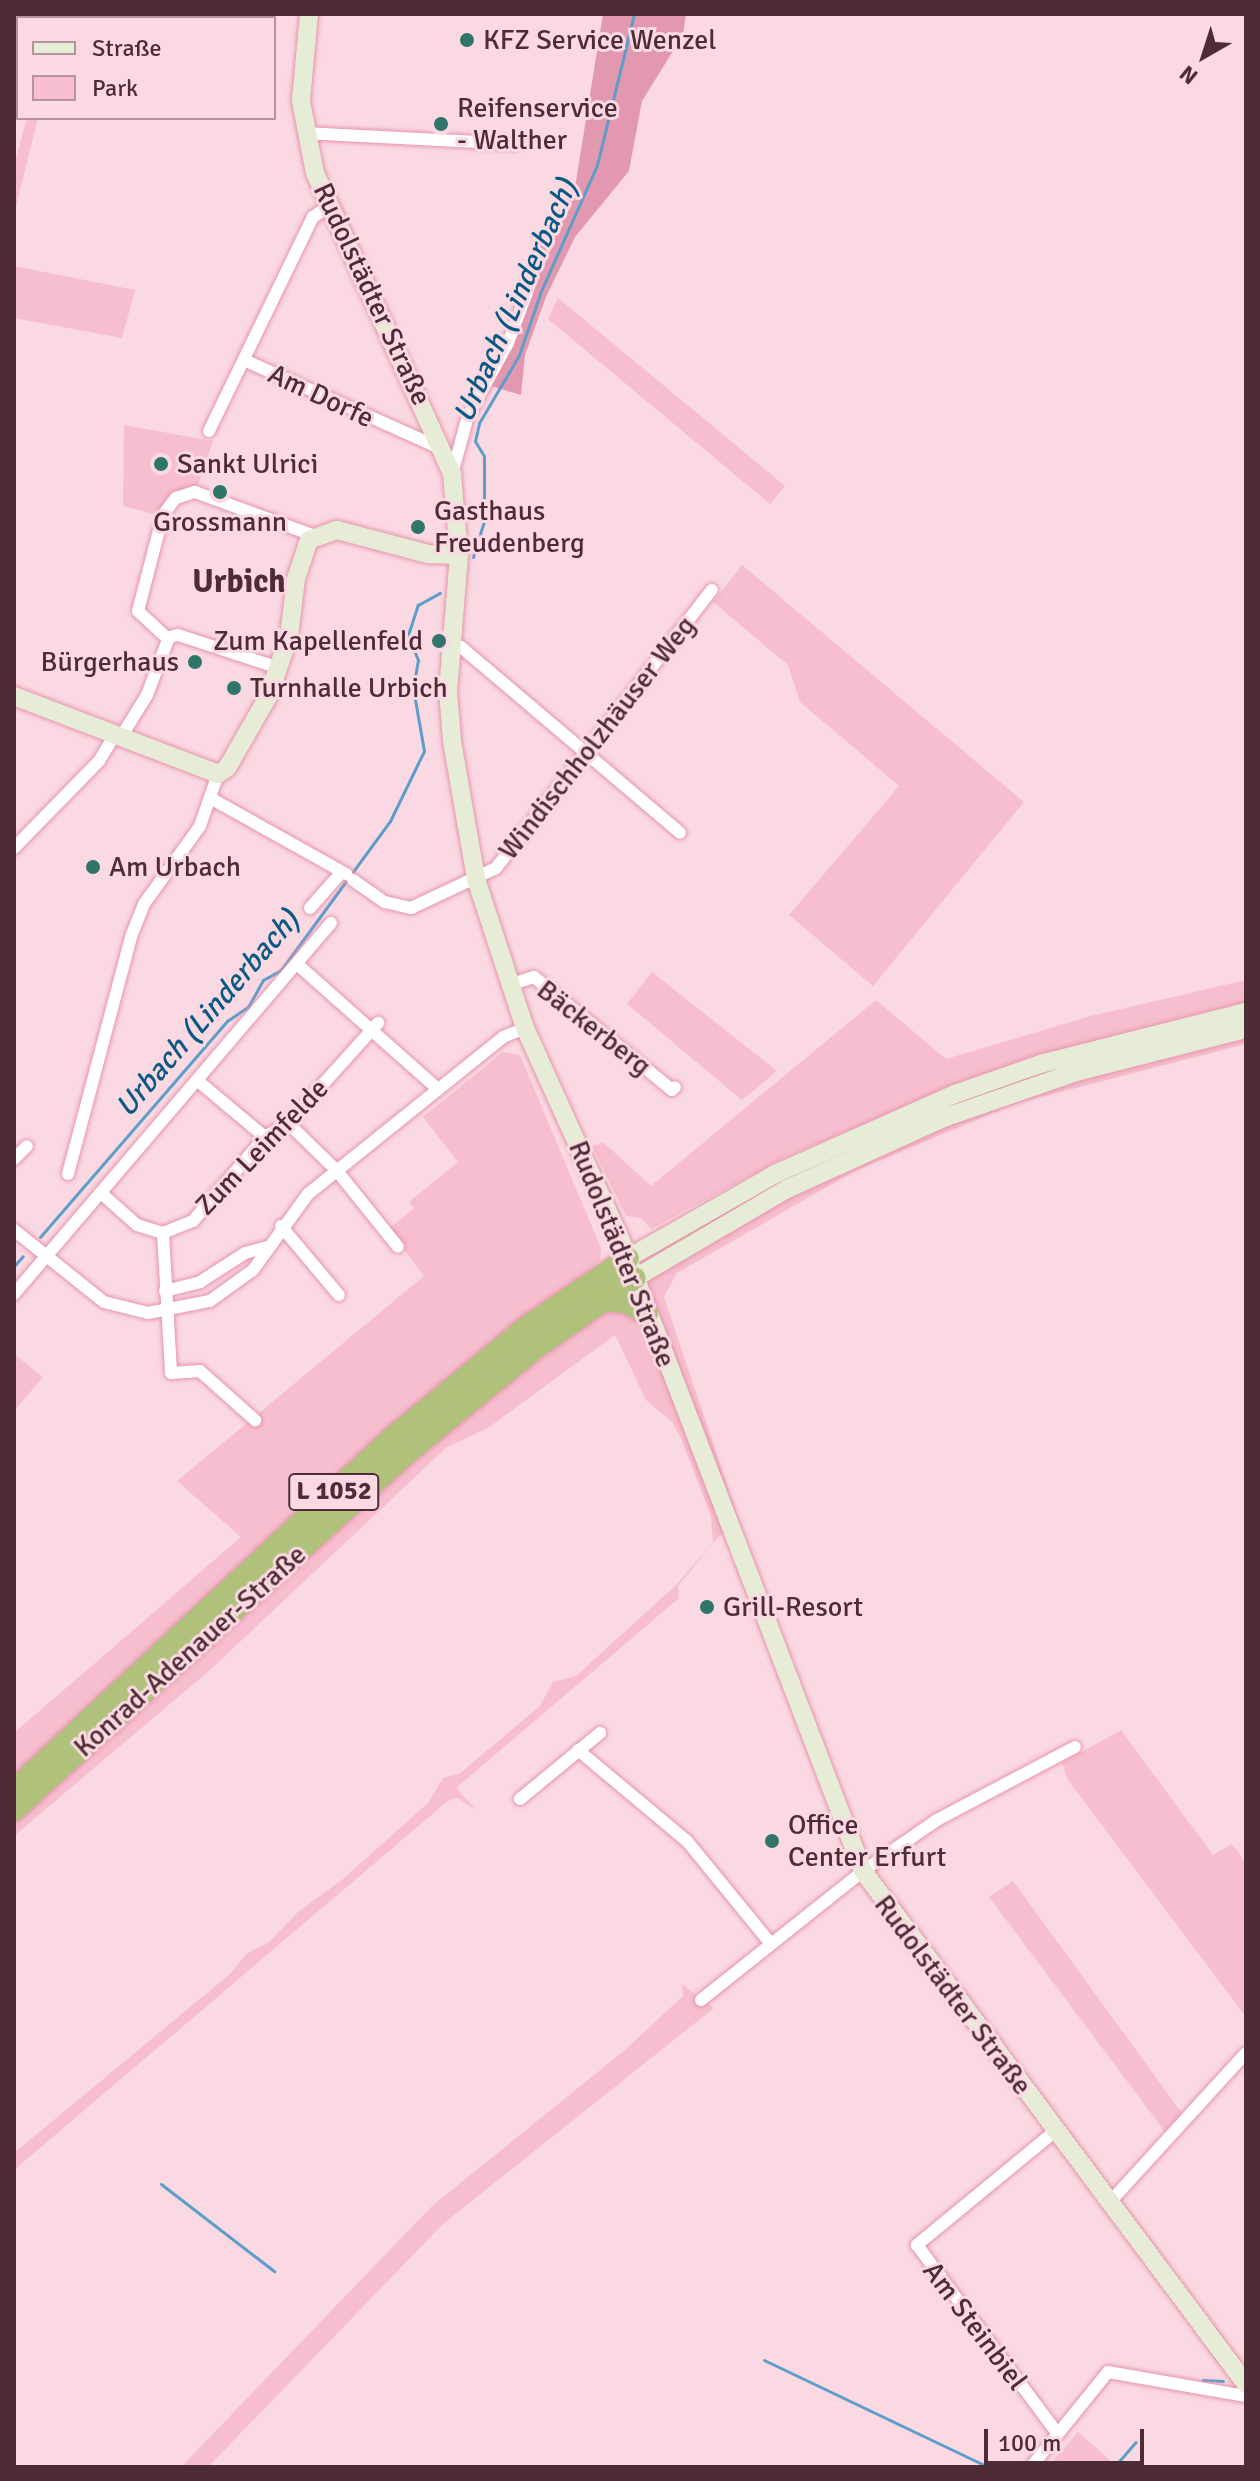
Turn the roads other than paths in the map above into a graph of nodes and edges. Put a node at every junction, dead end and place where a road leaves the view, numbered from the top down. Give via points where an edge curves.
1 (305, 16) edge
2 (305, 133) junction
3 (515, 144) dead end
4 (329, 206) junction
5 (533, 276) dead end
6 (244, 360) junction
7 (209, 431) dead end
8 (442, 449) junction
9 (452, 474) junction
10 (315, 536) junction
11 (459, 555) junction
12 (712, 590) dead end
13 (168, 639) junction
14 (451, 646) junction
15 (279, 668) junction
16 (14, 696) edge
17 (118, 735) junction
18 (587, 752) junction
19 (218, 774) junction
20 (212, 799) junction
21 (680, 833) dead end
22 (14, 848) edge
23 (347, 875) junction
24 (476, 879) junction
25 (310, 908) dead end
26 (331, 923) dead end
27 (297, 964) junction
28 (509, 985) junction
29 (1246, 1012) edge
30 (375, 1026) junction
31 (525, 1028) junction
32 (1246, 1029) edge
33 (198, 1081) junction
34 (675, 1087) dead end
35 (438, 1089) junction
36 (288, 1123) junction
37 (265, 1137) junction
38 (27, 1146) dead end
39 (14, 1159) edge
40 (337, 1171) junction
41 (68, 1174) dead end
42 (101, 1193) junction
43 (614, 1222) junction
44 (281, 1226) junction
45 (14, 1230) edge
46 (163, 1233) junction
47 (661, 1238) junction
48 (268, 1247) junction
49 (398, 1247) dead end
50 (45, 1259) junction
51 (631, 1268) junction
52 (165, 1291) junction
53 (14, 1294) edge
54 (339, 1295) dead end
55 (603, 1300) junction
56 (167, 1313) junction
57 (647, 1313) junction
58 (255, 1420) dead end
59 (600, 1733) dead end
60 (1075, 1747) dead end
61 (578, 1750) junction
62 (14, 1790) edge
63 (520, 1799) dead end
64 (14, 1810) edge
65 (863, 1871) junction
66 (771, 1944) junction
67 (701, 2000) dead end
68 (1246, 2053) edge
69 (1054, 2132) junction
70 (1109, 2203) junction
71 (1246, 2384) edge
72 (1246, 2396) edge
73 (1057, 2433) junction
74 (1031, 2467) edge

1 - 2 street, Rudolstädter Straße
2 - 3 street
2 - 4 street, Rudolstädter Straße
4 - 6 street via 313,217
4 - 8 street, Rudolstädter Straße
5 - 9 street via 508,343 468,416
6 - 7 street
6 - 8 street, Am Dorfe
8 - 9 street, Rudolstädter Straße
9 - 11 street, Rudolstädter Straße
10 - 11 street via 337,530 428,554
10 - 13 street via 195,492 184,494 163,515 138,611
10 - 15 street via 299,564 294,616
11 - 14 street, Rudolstädter Straße
12 - 18 street, Windischholzhäuser Weg
13 - 15 street via 178,635
13 - 17 street via 147,695
14 - 18 street via 461,647
14 - 24 street, Rudolstädter Straße via 452,741
15 - 19 street via 238,751
16 - 17 street
17 - 19 street
17 - 22 street
18 - 21 street
18 - 24 street, Windischholzhäuser Weg via 502,862
19 - 20 street
20 - 23 street, Windischholzhäuser Weg
20 - 41 street via 195,834 144,904 132,934
23 - 24 street, Windischholzhäuser Weg via 385,902 411,908
23 - 25 street
24 - 28 street, Rudolstädter Straße
26 - 27 street
27 - 30 street
27 - 33 street
28 - 31 street, Rudolstädter Straße
28 - 34 street, Bäckerberg via 534,977 672,1090
29 - 47 street, Konrad-Adenauer-Straße / L 1052 via 1150,1033 955,1094 810,1157
30 - 35 street
30 - 36 street, Zum Leimfelde
31 - 35 street via 503,1037
31 - 43 street, Rudolstädter Straße
32 - 51 street, Konrad-Adenauer-Straße / L 1052 via 1090,1067 946,1117
33 - 37 street
33 - 42 street
35 - 40 street
36 - 37 street, Zum Leimfelde
36 - 40 street
37 - 46 street, Zum Leimfelde via 193,1221
38 - 39 street
40 - 44 street
40 - 49 street
42 - 46 street via 137,1225
42 - 50 street
43 - 47 street via 636,1235
43 - 51 street, Rudolstädter Straße
44 - 48 street
44 - 54 street
45 - 50 street
46 - 52 street
47 - 51 street, Konrad-Adenauer-Straße / L 1052
48 - 52 street via 245,1253 200,1282
48 - 56 street via 233,1289
50 - 53 street
50 - 56 street via 104,1302
51 - 55 highway, Konrad-Adenauer-Straße / L 1052
51 - 57 street, Rudolstädter Straße
51 - 62 highway, Konrad-Adenauer-Straße / L 1052 via 527,1327 391,1439
52 - 56 street
55 - 57 highway via 625,1302
55 - 64 highway, Konrad-Adenauer-Straße / L 1052 via 409,1451
56 - 58 street via 171,1373 200,1371
57 - 65 street, Rudolstädter Straße
59 - 61 street
60 - 65 street via 937,1820
61 - 63 street
61 - 66 street via 687,1841
65 - 66 street
65 - 69 street, Rudolstädter Straße
66 - 67 street
68 - 70 street
69 - 70 street, Rudolstädter Straße
69 - 73 street, Am Steinbiel via 917,2245
70 - 71 street, Rudolstädter Straße
72 - 73 street via 1108,2372
73 - 74 street

